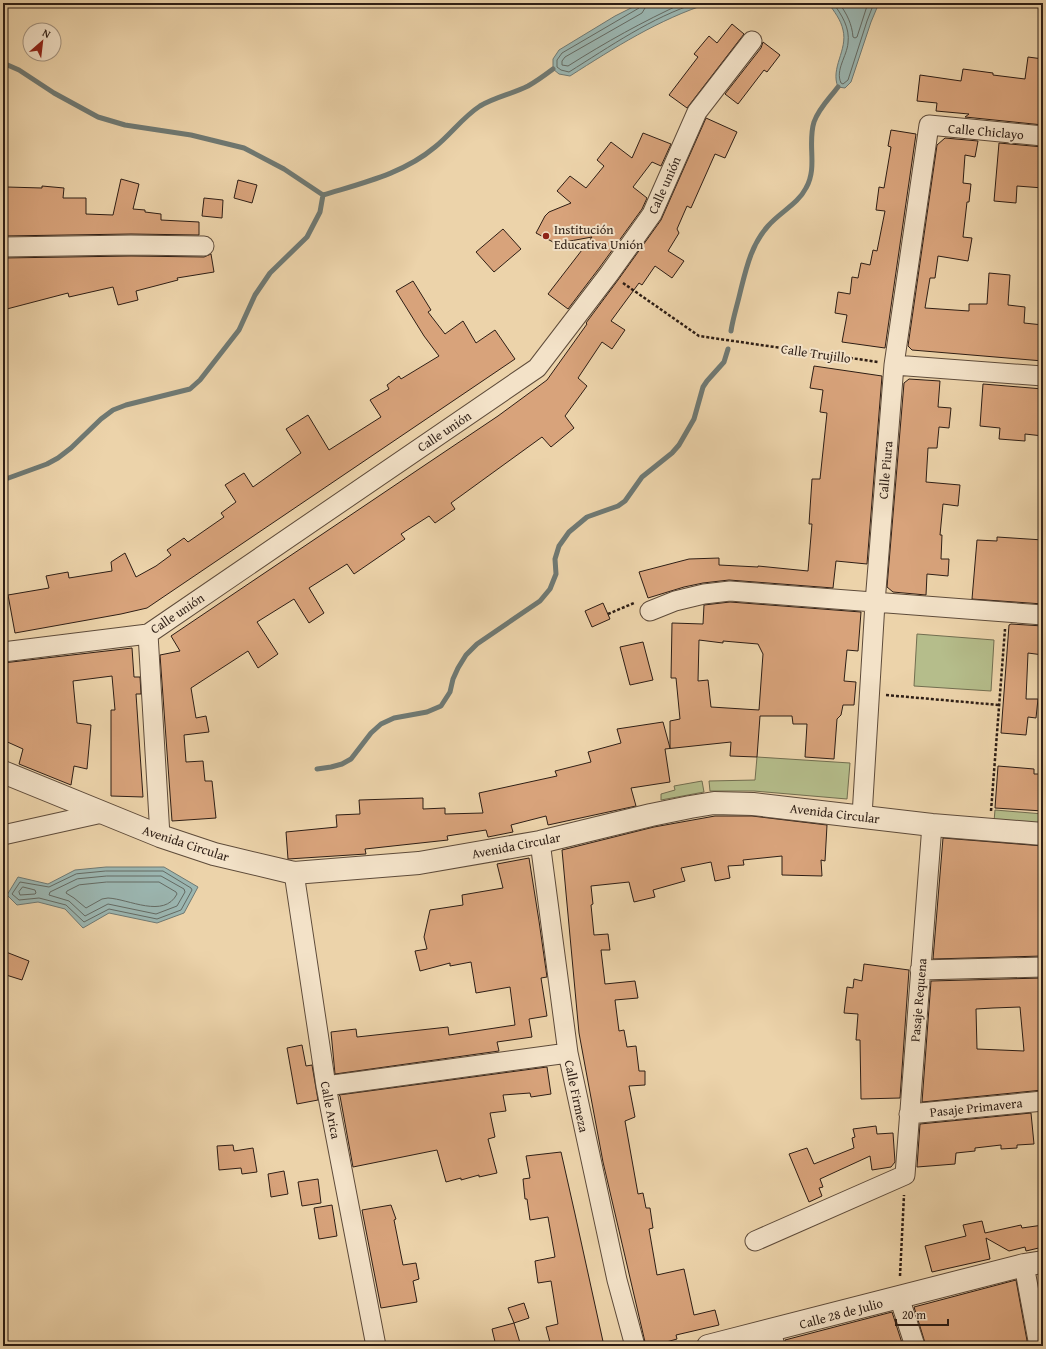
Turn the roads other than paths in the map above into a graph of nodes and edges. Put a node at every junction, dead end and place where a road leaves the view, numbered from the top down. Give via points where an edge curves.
1 (752, 41) dead end
2 (928, 125) joint
3 (1043, 136) edge
4 (204, 246) dead end
5 (3, 247) edge
6 (894, 365) junction
7 (1043, 376) edge
8 (875, 603) junction
9 (650, 611) dead end
10 (1043, 615) edge
11 (148, 634) junction
12 (3, 652) edge
13 (3, 772) edge
14 (102, 813) junction
15 (862, 816) junction
16 (932, 825) junction
17 (1043, 834) edge
18 (3, 835) edge
19 (160, 836) junction
20 (540, 842) junction
21 (294, 873) junction
22 (1043, 967) edge
23 (920, 970) junction
24 (568, 1053) junction
25 (326, 1086) junction
26 (1043, 1101) edge
27 (909, 1114) junction
28 (755, 1241) dead end
29 (1034, 1263) edge
30 (899, 1297) junction
31 (773, 1338) edge
32 (376, 1346) edge
33 (634, 1346) edge
34 (708, 1346) edge
35 (915, 1346) edge
36 (1039, 1346) edge

1 - 11 street, Calle unión via 696,112 652,214 537,368
2 - 3 street, Calle Chiclayo
2 - 6 street, Calle Piura
4 - 5 street
6 - 7 street
6 - 8 street, Calle Piura
8 - 9 street via 730,591 675,601
8 - 10 street
8 - 15 street, Calle Piura
11 - 12 street, Calle unión
11 - 19 street
13 - 14 street, Avenida Circular
14 - 18 street
14 - 19 street, Avenida Circular
15 - 16 street, Avenida Circular
15 - 20 street, Avenida Circular via 753,804 714,803 651,815
16 - 17 street, Avenida Circular
16 - 23 street, Pasaje Requena
19 - 21 street, Avenida Circular via 214,854
20 - 21 street, Avenida Circular via 419,863
20 - 24 street, Calle Firmeza
21 - 25 street, Calle Arica
22 - 23 street
23 - 27 street, Pasaje Requena
24 - 25 street
24 - 33 street, Calle Firmeza via 617,1280
25 - 32 street, Calle Arica
26 - 27 street, Pasaje Primavera
27 - 28 street, Pasaje Requena via 905,1175
29 - 30 street, Calle 28 de Julio
29 - 36 street
30 - 31 street, Calle 28 de Julio
30 - 35 street
31 - 34 street, Calle 28 de Julio

